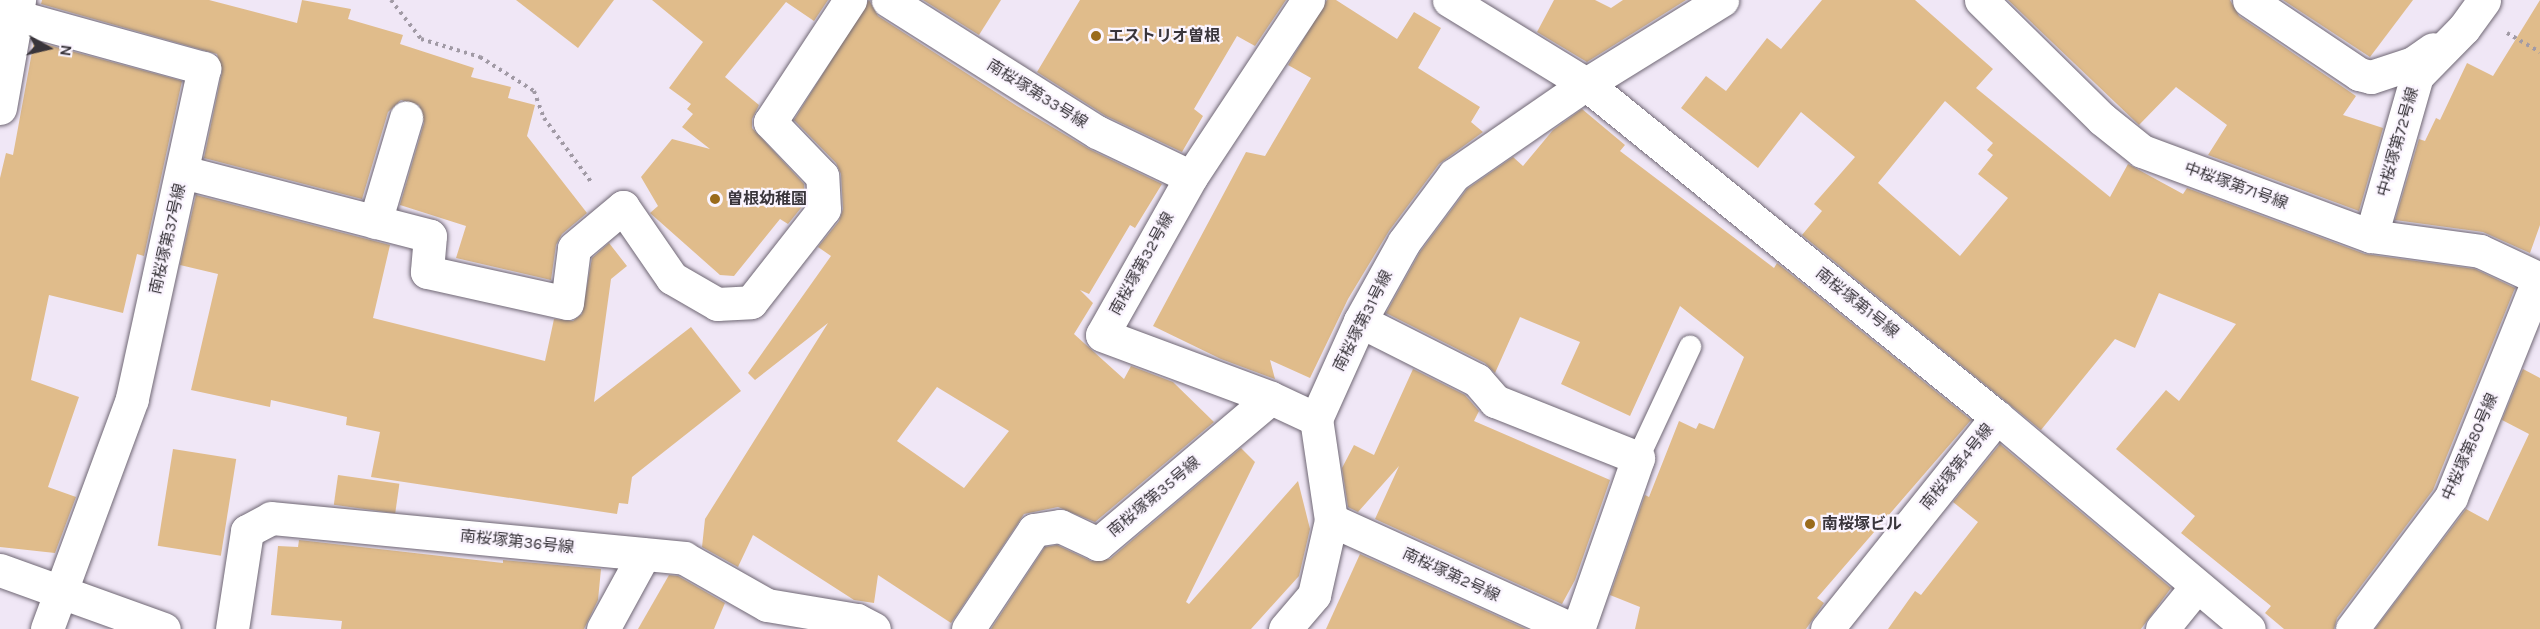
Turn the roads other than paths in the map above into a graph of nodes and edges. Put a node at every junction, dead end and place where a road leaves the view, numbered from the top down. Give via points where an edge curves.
1 (850, 0) edge
2 (888, 0) edge
3 (1308, 0) edge
4 (1449, 0) edge
5 (1722, 0) edge
6 (1981, 0) edge
7 (2249, 0) edge
8 (2484, 0) edge
9 (12, 10) edge
10 (2464, 28) junction
11 (1586, 84) junction
12 (0, 108) edge
13 (406, 118) dead end
14 (183, 172) junction
15 (1191, 177) junction
16 (375, 222) junction
17 (2372, 236) junction
18 (2540, 278) edge
19 (1360, 321) junction
20 (1690, 347) dead end
21 (1270, 398) junction
22 (1997, 417) junction
23 (1316, 419) junction
24 (1638, 458) junction
25 (1331, 519) junction
26 (644, 554) junction
27 (0, 570) edge
28 (2196, 587) junction
29 (60, 592) junction
30 (47, 629) edge
31 (164, 629) edge
32 (232, 629) edge
33 (603, 629) edge
34 (874, 629) edge
35 (968, 629) edge
36 (1285, 629) edge
37 (1571, 629) edge
38 (1578, 629) edge
39 (1827, 629) edge
40 (2162, 629) edge
41 (2249, 629) edge
42 (2352, 629) edge

1 - 16 street via 770,122 822,176 824,209 751,302 717,304 672,278 619,210 574,248 567,303 427,272 430,236
2 - 15 street, 南桜塚第33号線 via 1097,132
3 - 15 street, 南桜塚第32号線
4 - 11 street, 南桜塚第1号線
5 - 11 street, 南桜塚第31号線
6 - 17 street, 中桜塚第71号線 via 2102,119 2142,151
7 - 10 street via 2359,74 2371,77 2413,63
8 - 10 street, 中桜塚第72号線
9 - 12 street
9 - 14 street, 南桜塚第37号線 via 204,68
10 - 17 street, 中桜塚第72号線 via 2417,76
11 - 19 street, 南桜塚第31号線 via 1454,175 1404,242
11 - 22 street, 南桜塚第1号線
13 - 16 street
14 - 16 street
14 - 29 street, 南桜塚第37号線 via 132,399
15 - 21 street, 南桜塚第32号線 via 1102,335
17 - 18 street, 中桜塚第71号線 via 2480,251
18 - 42 street, 中桜塚第80号線 via 2451,497
19 - 23 street, 南桜塚第31号線
19 - 24 street via 1476,380 1495,401
20 - 24 lane
21 - 23 street, 南桜塚第32号線
21 - 35 street, 南桜塚第35号線 via 1098,544 1060,526 1034,530
22 - 28 street, 南桜塚第1号線
22 - 39 street, 南桜塚第4号線
23 - 25 street
24 - 38 street
25 - 36 street via 1314,595
25 - 37 street, 南桜塚第2号線
26 - 32 street, 南桜塚第36号線 via 271,518 247,531
26 - 33 street
26 - 34 street, 南桜塚第36号線 via 684,558 767,605 857,620
27 - 29 street
28 - 40 street
28 - 41 street, 南桜塚第1号線
29 - 30 street, 南桜塚第37号線
29 - 31 street

